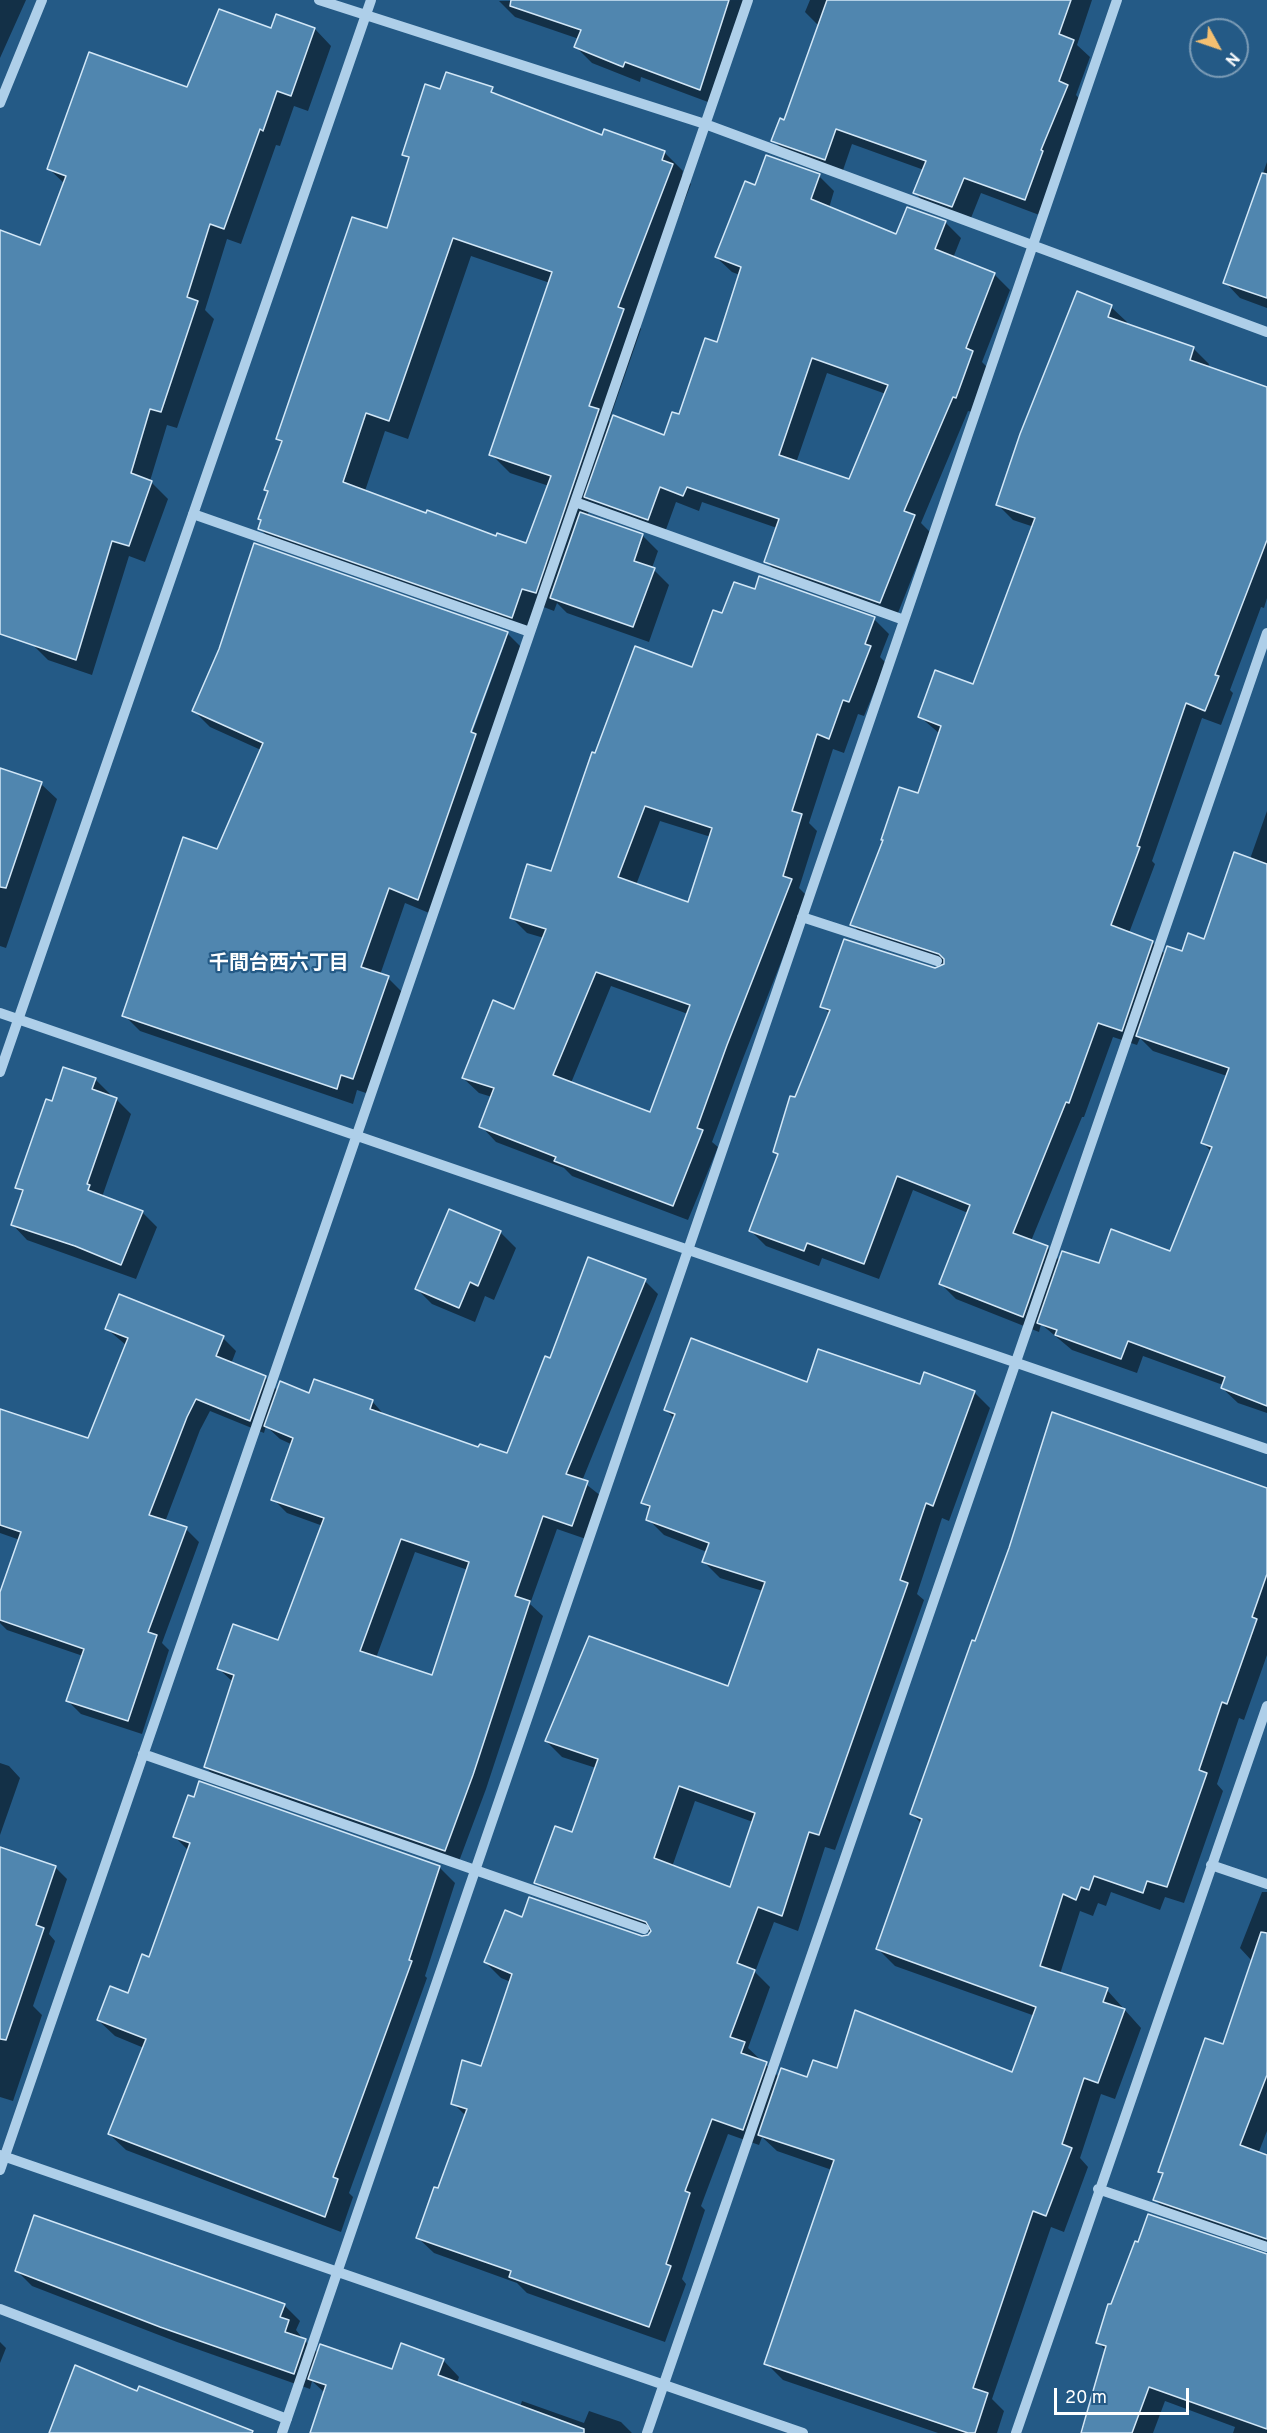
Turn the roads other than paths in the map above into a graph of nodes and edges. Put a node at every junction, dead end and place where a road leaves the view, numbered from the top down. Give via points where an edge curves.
1 (42, 0) edge
2 (320, 0) edge
3 (371, 0) edge
4 (748, 0) edge
5 (1117, 0) edge
6 (366, 16) junction
7 (0, 103) edge
8 (705, 124) junction
9 (1032, 245) junction
10 (1267, 332) edge
11 (574, 502) junction
12 (193, 514) junction
13 (904, 620) junction
14 (530, 632) junction
15 (1267, 633) edge
16 (802, 917) junction
17 (937, 961) dead end
18 (0, 1013) edge
19 (18, 1020) junction
20 (0, 1072) edge
21 (357, 1136) junction
22 (688, 1250) junction
23 (1016, 1362) junction
24 (1267, 1449) edge
25 (1267, 1706) edge
26 (143, 1754) junction
27 (1211, 1865) junction
28 (475, 1870) junction
29 (1267, 1884) edge
30 (644, 1929) dead end
31 (2, 2156) edge
32 (0, 2170) edge
33 (1098, 2189) junction
34 (1267, 2247) edge
35 (338, 2272) junction
36 (0, 2309) edge
37 (663, 2384) junction
38 (287, 2419) junction
39 (282, 2433) edge
40 (646, 2433) edge
41 (803, 2433) edge
42 (1016, 2433) edge

1 - 7 street
2 - 6 street
3 - 6 street
4 - 8 street
5 - 9 street
6 - 8 street
6 - 12 street
8 - 9 street
8 - 11 street
9 - 10 street
9 - 13 street
11 - 13 street
11 - 14 street
12 - 14 street
12 - 19 street
13 - 16 street
14 - 21 street
15 - 23 street
16 - 17 street
16 - 22 street
18 - 19 street
19 - 20 street
19 - 21 street
21 - 22 street
21 - 26 street
22 - 23 street
22 - 28 street
23 - 24 street
23 - 37 street
25 - 27 street
26 - 28 street
26 - 31 street
27 - 29 street
27 - 33 street
28 - 30 street
28 - 35 street
31 - 32 street
31 - 35 street
33 - 34 street
33 - 42 street
35 - 37 street
35 - 38 street
36 - 38 street
37 - 40 street
37 - 41 street
38 - 39 street

